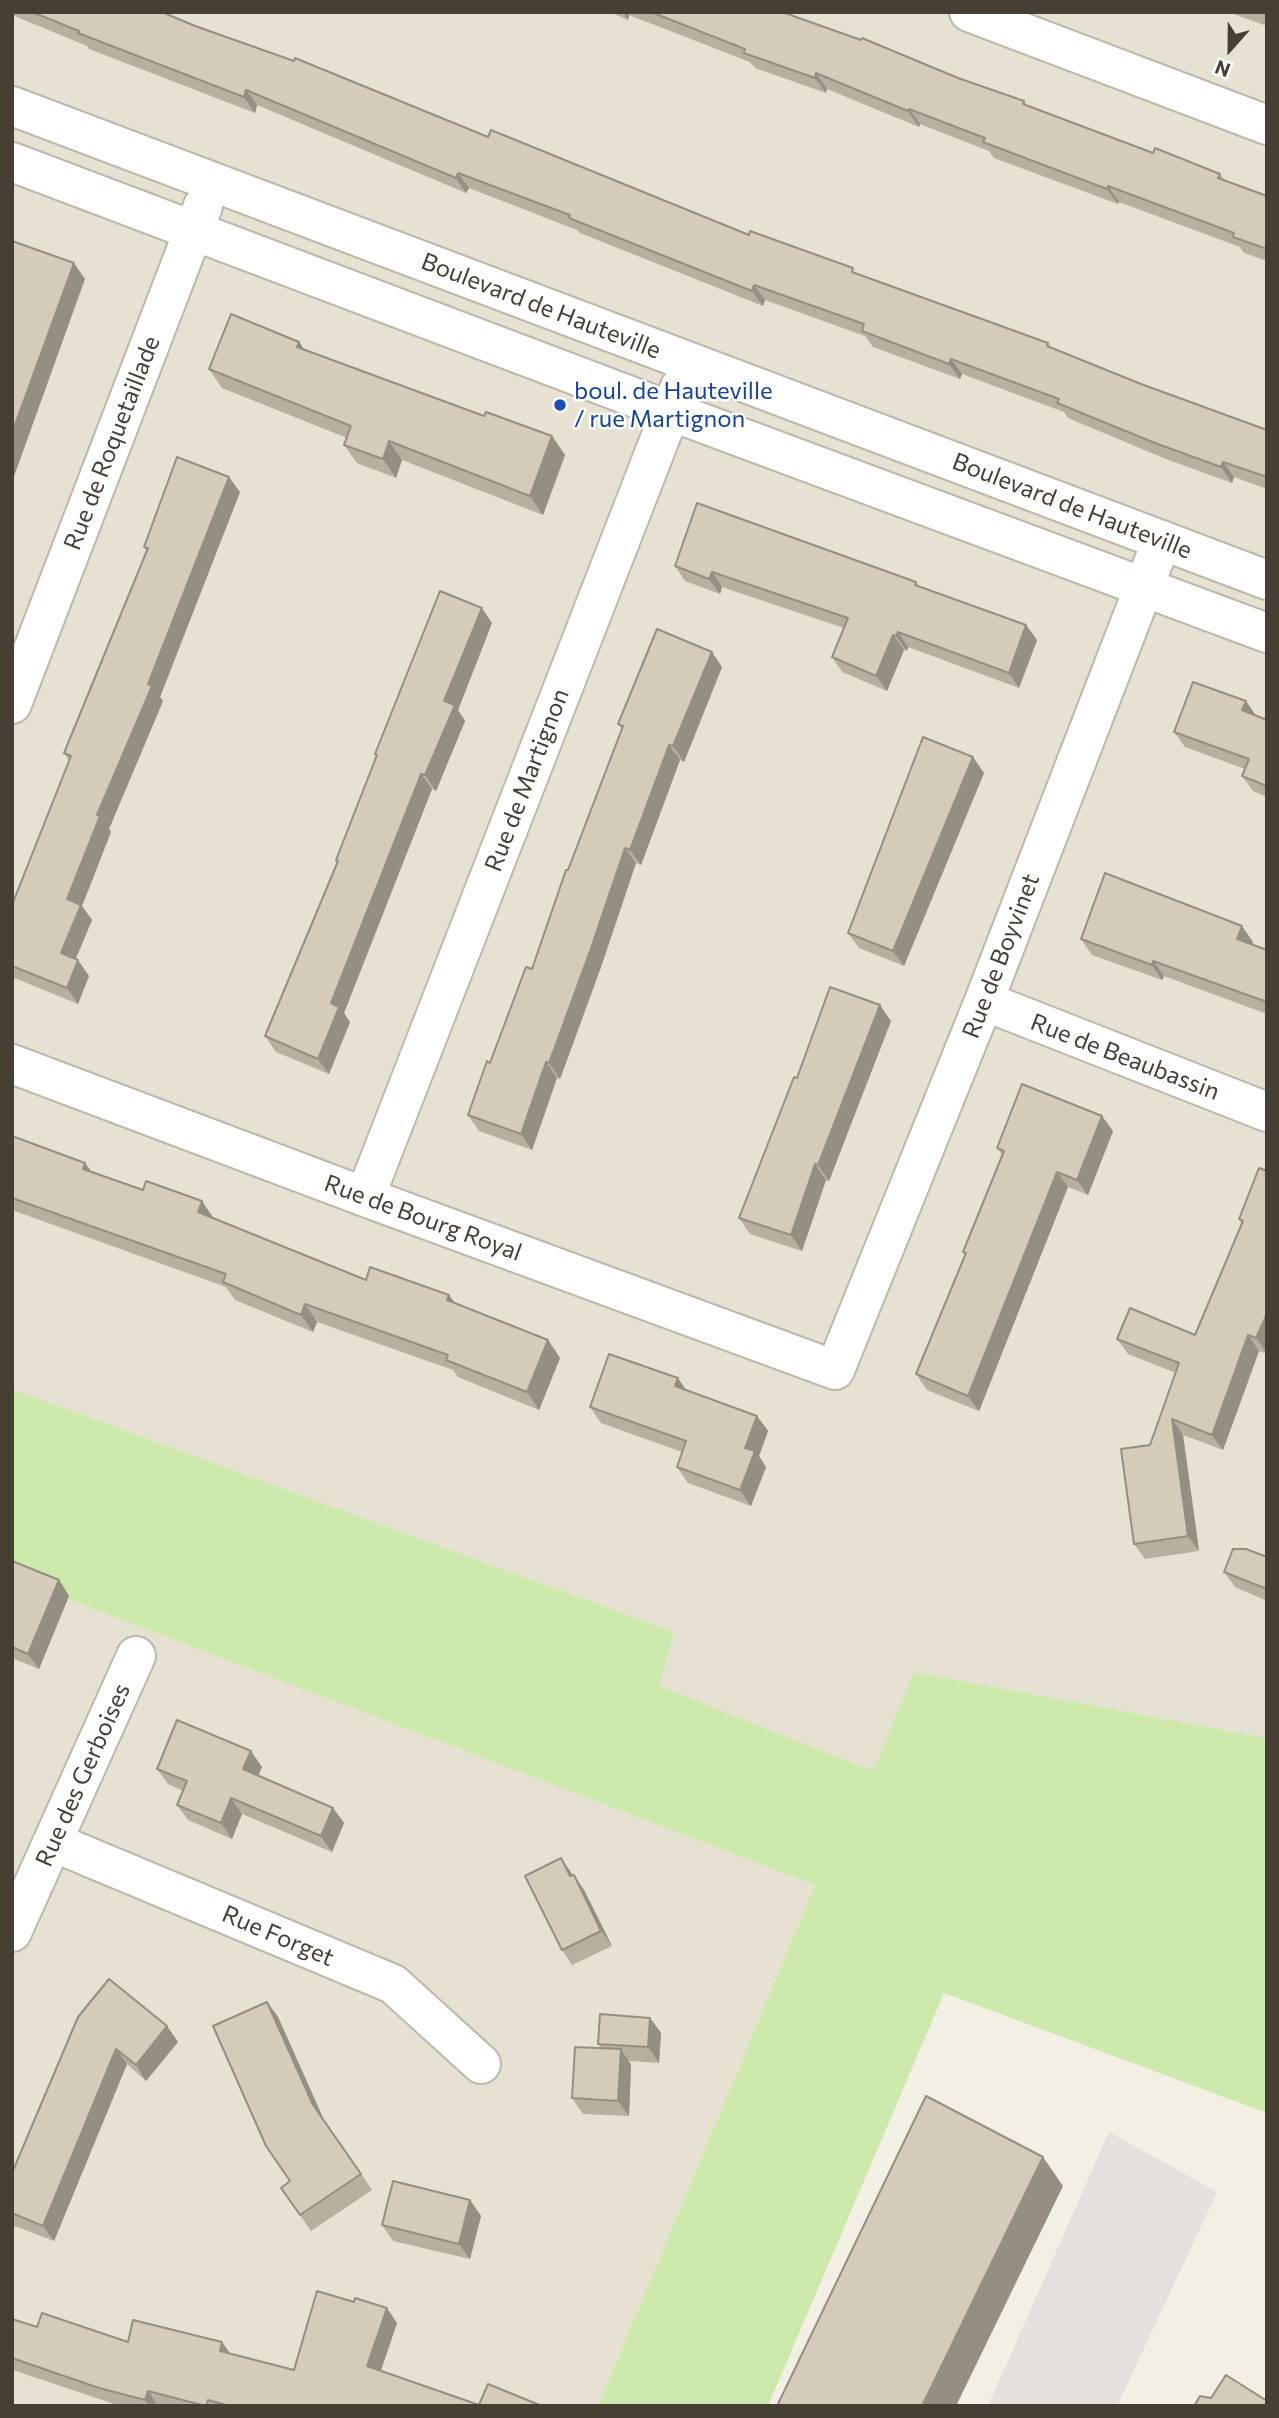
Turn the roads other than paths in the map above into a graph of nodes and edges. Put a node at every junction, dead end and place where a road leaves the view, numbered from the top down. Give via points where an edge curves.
1 (969, 12) edge
2 (12, 106) edge
3 (1267, 125) edge
4 (12, 162) edge
5 (213, 181) junction
6 (193, 230) junction
7 (690, 363) junction
8 (670, 411) junction
9 (1162, 540) junction
10 (1267, 580) edge
11 (1143, 586) junction
12 (1267, 633) edge
13 (12, 705) edge
14 (984, 1001) junction
15 (12, 1063) edge
16 (1267, 1112) edge
17 (365, 1197) junction
18 (835, 1370) joint
19 (136, 1656) dead end
20 (53, 1842) junction
21 (12, 1931) edge
22 (481, 2064) dead end

1 - 3 street
2 - 5 street, Boulevard de Hauteville
4 - 6 street, Boulevard de Hauteville
5 - 6 street, Rue de Roquetaillade
5 - 7 street, Boulevard de Hauteville
6 - 8 street, Boulevard de Hauteville
6 - 13 street, Rue de Roquetaillade
7 - 8 street, Rue de Martignon
7 - 9 street, Boulevard de Hauteville
8 - 11 street, Boulevard de Hauteville
8 - 17 street, Rue de Martignon
9 - 10 street, Boulevard de Hauteville
9 - 11 street, Rue de Boyvinet
11 - 12 street, Boulevard de Hauteville
11 - 14 street, Rue de Boyvinet
14 - 16 street, Rue de Beaubassin
14 - 18 street, Rue de Boyvinet
15 - 17 street, Rue de Bourg Royal
17 - 18 street, Rue de Bourg Royal
19 - 20 street, Rue des Gerboises
20 - 21 street, Rue des Gerboises
20 - 22 street, Rue Forget via 393,1984

